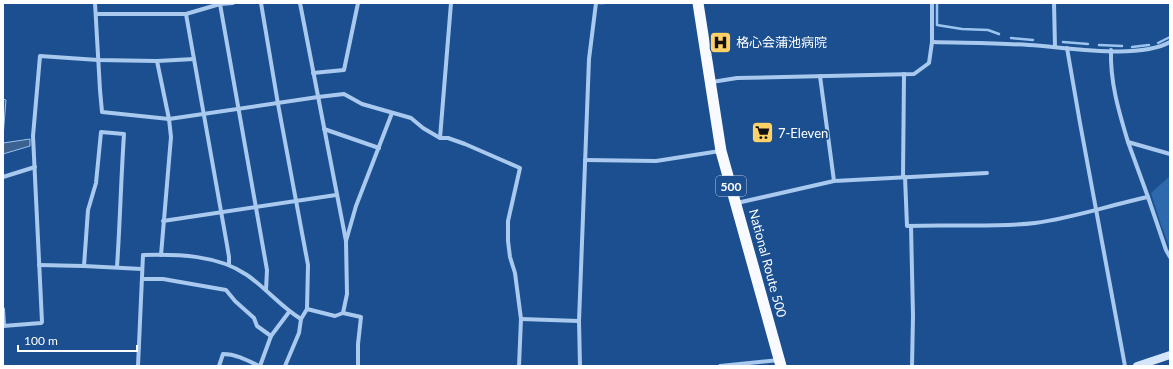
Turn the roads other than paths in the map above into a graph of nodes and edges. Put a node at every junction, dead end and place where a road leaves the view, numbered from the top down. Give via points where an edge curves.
1 (95, 3) edge
2 (233, 3) edge
3 (261, 3) edge
4 (300, 3) edge
5 (358, 3) edge
6 (451, 3) edge
7 (596, 3) edge
8 (698, 3) edge
9 (932, 3) edge
10 (1054, 3) edge
11 (220, 4) edge
12 (96, 14) junction
13 (186, 14) junction
14 (932, 42) junction
15 (1170, 42) edge
16 (1055, 47) junction
17 (1067, 48) junction
18 (1111, 50) junction
19 (194, 59) junction
20 (98, 60) junction
21 (157, 61) junction
22 (313, 74) junction
23 (904, 74) junction
24 (820, 76) junction
25 (710, 82) junction
26 (318, 97) junction
27 (278, 104) junction
28 (240, 109) junction
29 (392, 113) junction
30 (204, 114) junction
31 (169, 120) junction
32 (324, 129) junction
33 (440, 138) junction
34 (1128, 142) junction
35 (379, 148) junction
36 (721, 151) junction
37 (1170, 154) edge
38 (585, 160) junction
39 (35, 167) junction
40 (987, 173) dead end
41 (3, 177) edge
42 (904, 177) junction
43 (834, 181) junction
44 (336, 195) junction
45 (1148, 197) junction
46 (295, 200) junction
47 (736, 203) junction
48 (256, 206) junction
49 (1096, 209) junction
50 (221, 211) junction
51 (163, 221) junction
52 (911, 226) junction
53 (346, 241) junction
54 (161, 255) junction
55 (1170, 257) edge
56 (229, 264) junction
57 (39, 265) junction
58 (84, 266) junction
59 (117, 267) junction
60 (142, 269) junction
61 (142, 279) junction
62 (266, 290) junction
63 (3, 309) edge
64 (307, 309) junction
65 (289, 312) junction
66 (343, 313) junction
67 (301, 319) junction
68 (521, 319) junction
69 (579, 321) junction
70 (3, 326) edge
71 (271, 336) junction
72 (1170, 355) edge
73 (781, 363) edge
74 (138, 366) edge
75 (219, 366) edge
76 (259, 366) edge
77 (285, 366) edge
78 (358, 366) edge
79 (519, 366) edge
80 (580, 366) edge
81 (720, 366) edge
82 (912, 366) edge
83 (1126, 366) edge
84 (1138, 366) edge

1 - 12 street
2 - 11 street
3 - 27 street
4 - 22 street
5 - 22 street via 344,70
6 - 33 street
7 - 38 street via 589,59
8 - 25 highway, National Route 500 / 500
9 - 14 street
10 - 16 street
11 - 13 street
11 - 28 street
12 - 13 street
12 - 20 street
13 - 19 street
14 - 16 street
14 - 23 street via 929,63 914,74
15 - 18 street via 1154,48
16 - 17 street
17 - 18 street
17 - 49 street
18 - 34 street via 1115,101
19 - 21 street
19 - 30 street
20 - 21 street
20 - 31 street via 102,112
20 - 39 street via 40,56 33,136
21 - 31 street
22 - 26 street
23 - 24 street
23 - 42 street
24 - 25 street via 737,78
24 - 43 street
25 - 36 highway, National Route 500 / 500
26 - 27 street
26 - 29 street via 344,94 362,104
26 - 32 street
27 - 28 street
27 - 46 street
28 - 30 street
28 - 48 street
29 - 33 street via 411,118
29 - 35 street
30 - 31 street
30 - 50 street
31 - 51 street via 171,137
32 - 35 street
32 - 44 street
33 - 68 street via 465,144 520,168 508,220 508,241
34 - 37 street
34 - 45 street
35 - 53 street via 356,206
36 - 38 street via 656,160
36 - 47 highway, National Route 500 / 500
38 - 69 street
39 - 41 street
39 - 57 street
40 - 42 street
42 - 43 street
42 - 52 street via 907,226
43 - 47 street
44 - 46 street
44 - 53 street
45 - 49 street
45 - 55 street
46 - 48 street
46 - 64 street via 308,265
47 - 73 highway, National Route 500 / 500
48 - 50 street
48 - 62 street via 267,270
49 - 52 street via 1035,223
49 - 83 street
50 - 51 street
50 - 56 street via 230,257
51 - 54 street
52 - 82 street
53 - 66 street via 347,294
54 - 56 street via 202,258
54 - 60 street via 143,255
56 - 62 street via 247,274
57 - 58 street
57 - 70 street via 42,323
58 - 59 street
58 - 59 street via 88,210 96,183 101,132 124,134
59 - 60 street
60 - 61 street
61 - 71 street via 164,279 226,290 254,318 257,326
61 - 74 street
62 - 65 street
63 - 70 street
64 - 66 street via 335,316
64 - 67 street
65 - 67 street
65 - 71 street
66 - 78 street via 361,317
67 - 77 street
68 - 69 street
68 - 79 street
69 - 80 street
71 - 76 street
72 - 84 main road
73 - 81 street
75 - 76 street via 223,354 243,358

